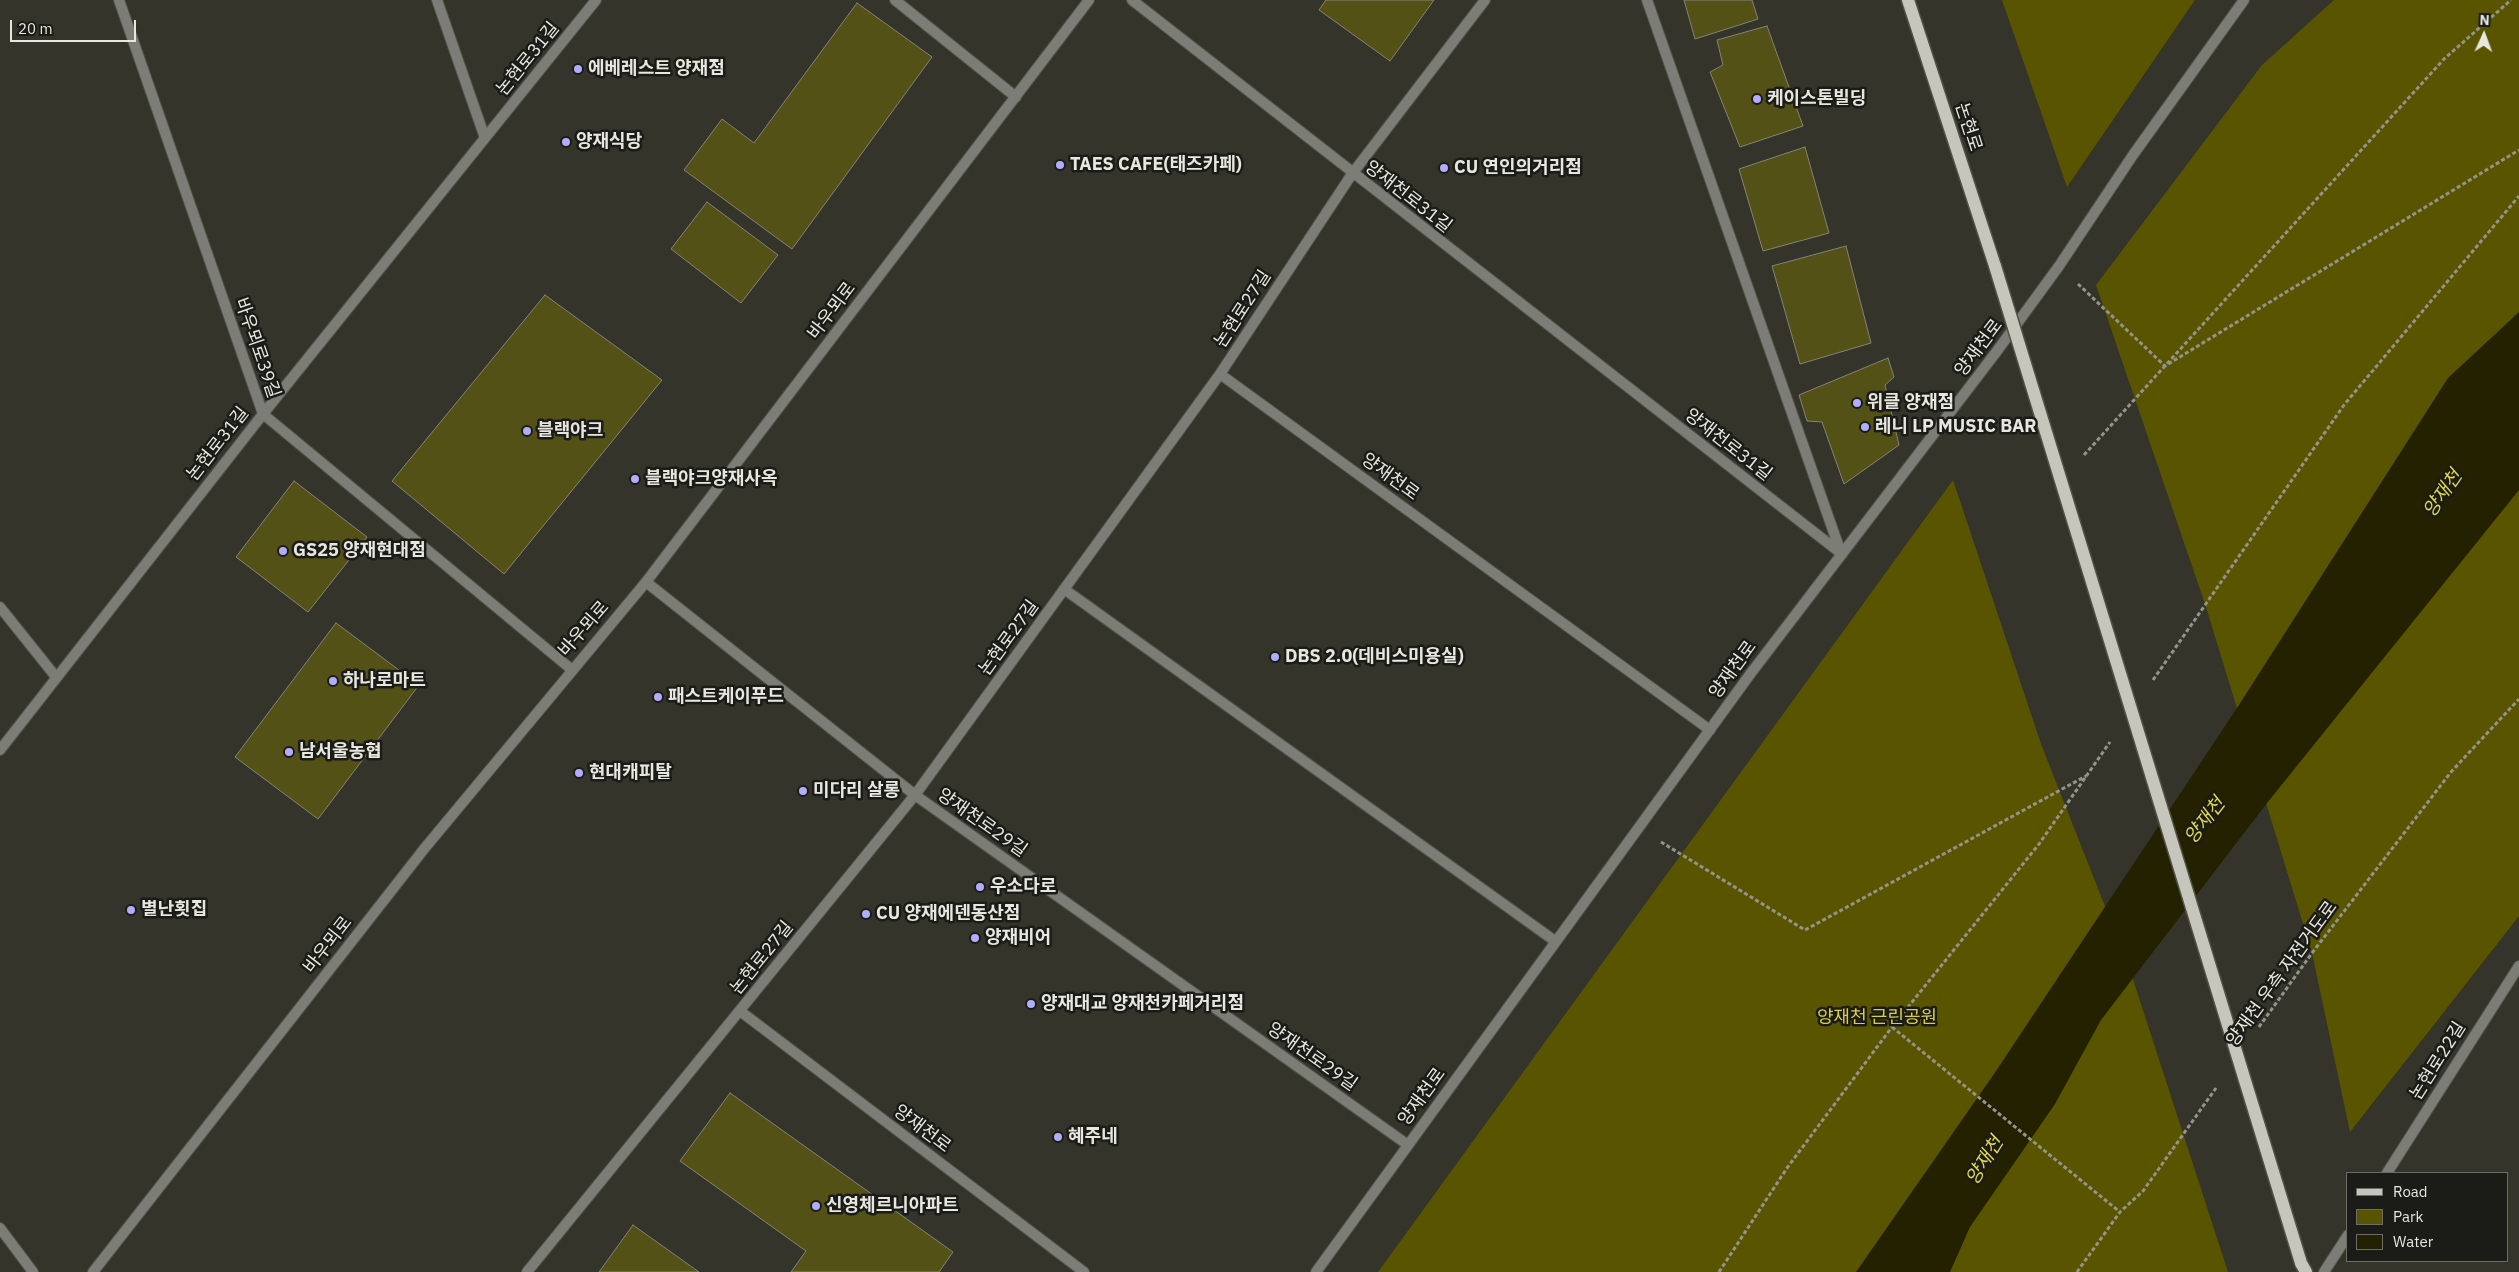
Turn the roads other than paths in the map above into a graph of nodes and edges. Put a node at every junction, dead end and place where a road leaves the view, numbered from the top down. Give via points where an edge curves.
1 (119, 0) edge
2 (437, 0) edge
3 (596, 0) edge
4 (895, 0) edge
5 (1088, 0) edge
6 (1132, 0) edge
7 (1485, 0) edge
8 (1646, 0) edge
9 (1908, 0) edge
10 (2244, 0) edge
11 (1016, 97) junction
12 (485, 138) junction
13 (1352, 174) junction
14 (1220, 374) junction
15 (262, 414) junction
16 (1842, 554) junction
17 (646, 582) junction
18 (1064, 589) junction
19 (0, 607) edge
20 (571, 669) junction
21 (56, 677) junction
22 (1710, 730) junction
23 (0, 750) edge
24 (914, 795) junction
25 (1555, 941) junction
26 (2519, 966) edge
27 (740, 1011) junction
28 (1408, 1144) junction
29 (2387, 1172) edge
30 (0, 1228) edge
31 (2346, 1238) edge
32 (1070, 1268) edge
33 (2303, 1269) edge
34 (33, 1272) edge
35 (93, 1272) edge
36 (527, 1272) edge
37 (1084, 1272) edge
38 (1316, 1272) edge
39 (2324, 1272) edge

1 - 15 street, 바우뫼로39길
2 - 12 street, 논현로31길
3 - 12 street, 논현로31길
4 - 11 street
5 - 11 street, 바우뫼로
6 - 13 street, 양재천로31길
7 - 13 street, 논현로27길
8 - 16 street
9 - 33 main road, 논현로, bridge via 2062,480
10 - 16 street, 양재천로 via 2133,154 2059,266
11 - 17 street, 바우뫼로
12 - 15 street, 논현로31길
13 - 14 street, 논현로27길
13 - 16 street, 양재천로31길
14 - 18 street, 논현로27길
14 - 22 street, 양재천로
15 - 20 street, 바우뫼로39길
15 - 21 street, 논현로31길
16 - 22 street, 양재천로
17 - 20 street, 바우뫼로
17 - 24 street, 양재천로29길
18 - 24 street, 논현로27길
18 - 25 street
19 - 21 street
20 - 35 street, 바우뫼로 via 424,849
21 - 23 street, 논현로31길
22 - 25 street, 양재천로
24 - 27 street, 논현로27길
24 - 28 street, 양재천로29길
25 - 28 street, 양재천로
26 - 29 street, 논현로22길
27 - 32 street, 양재천로
27 - 36 street, 논현로27길
28 - 38 street, 양재천로
30 - 34 street
31 - 39 street
32 - 37 street, 양재천로

